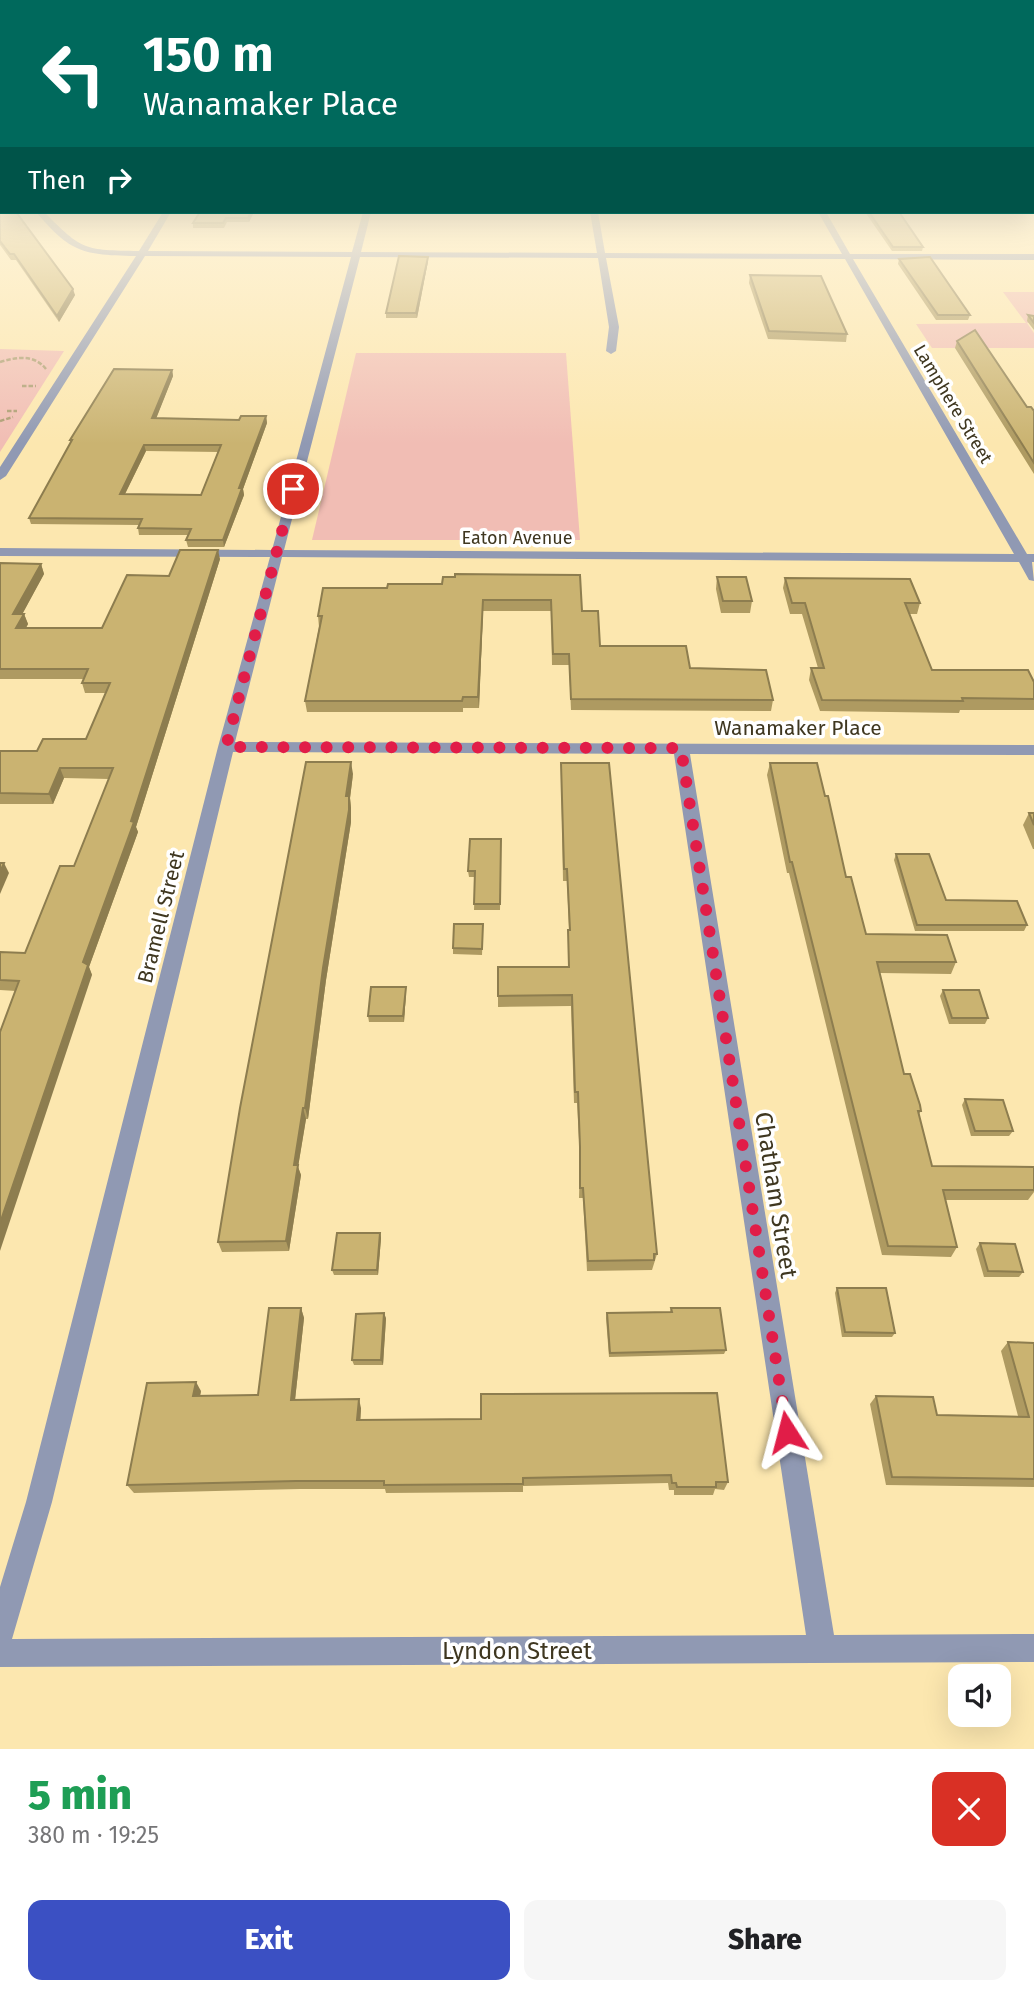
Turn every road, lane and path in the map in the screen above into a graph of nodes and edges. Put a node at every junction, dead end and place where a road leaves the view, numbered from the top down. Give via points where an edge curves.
1 (125, 281) edge
2 (350, 281) edge
3 (606, 281) edge
4 (863, 281) edge
5 (611, 351) dead end
6 (0, 362) edge
7 (46, 367) dead end
8 (0, 476) edge
9 (0, 552) edge
10 (276, 554) junction
11 (1029, 558) edge
12 (1034, 577) edge
13 (226, 747) junction
14 (681, 748) junction
15 (1034, 750) edge
16 (0, 1634) edge
17 (1034, 1648) edge
18 (821, 1649) junction
19 (0, 1653) edge

1 - 8 street
2 - 10 street, Bramell Street
3 - 5 street via 614,327
4 - 11 street, Lamphere Street
6 - 7 path via 28,358
9 - 10 street, Eaton Avenue
10 - 11 street, Eaton Avenue
10 - 13 street, Bramell Street
11 - 12 street, Lamphere Street
13 - 14 street, Wanamaker Place
13 - 16 street, Bramell Street via 38,1502
14 - 15 street, Wanamaker Place
14 - 18 street, Chatham Street
17 - 18 street, Lyndon Street
18 - 19 street, Lyndon Street

